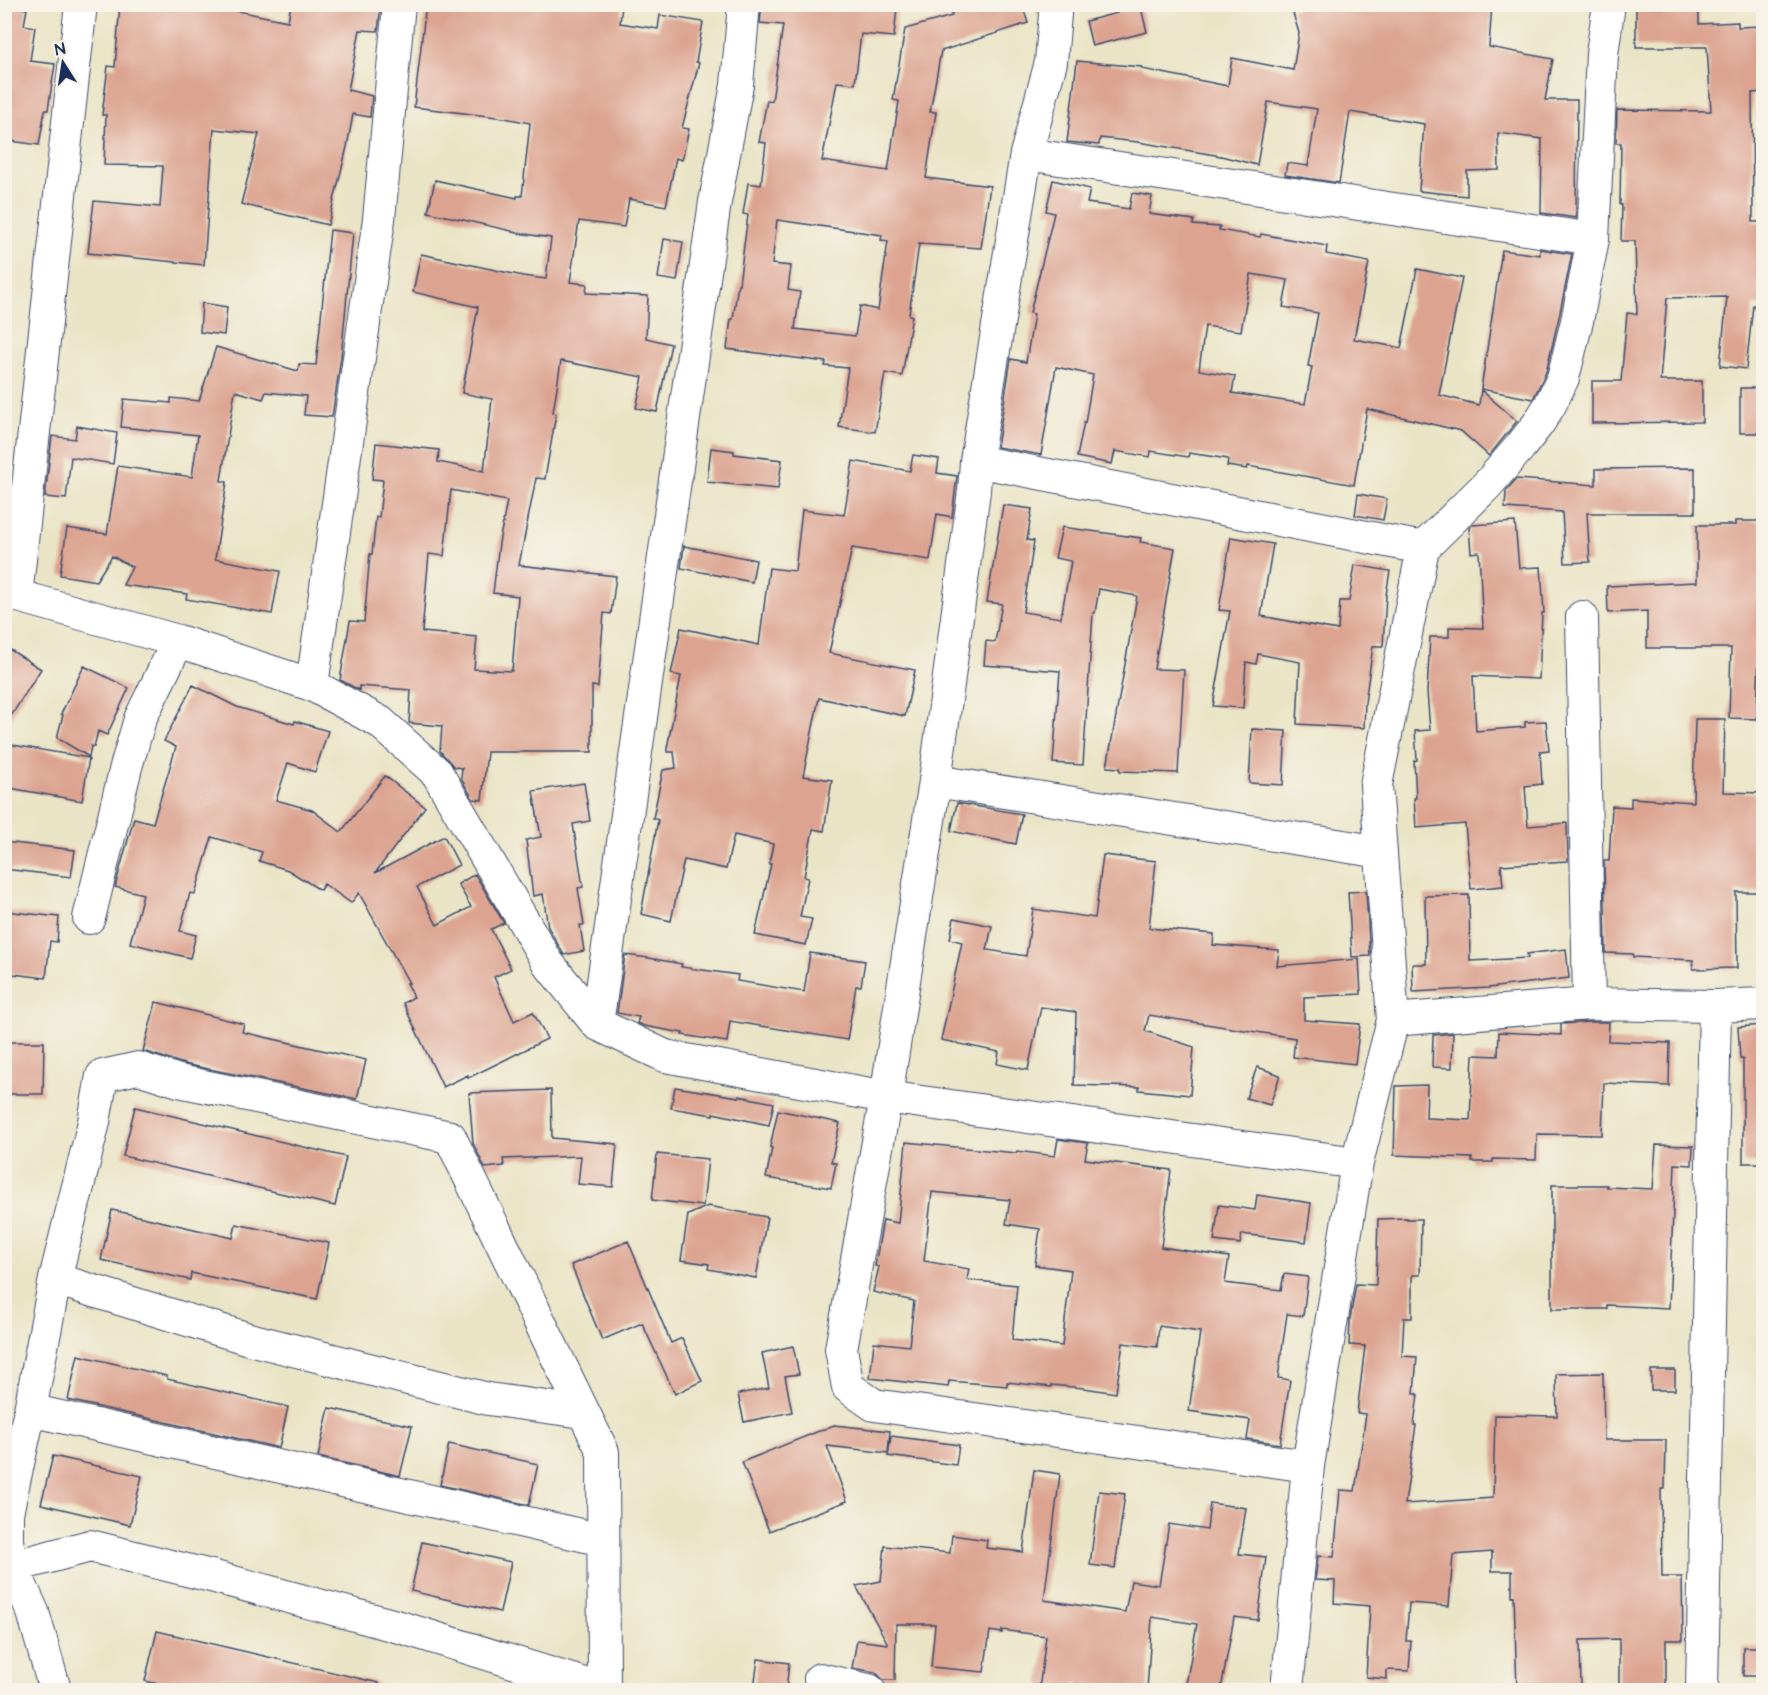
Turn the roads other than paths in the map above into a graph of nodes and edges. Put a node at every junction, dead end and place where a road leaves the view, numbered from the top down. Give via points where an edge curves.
1 (81, 4) edge
2 (399, 4) edge
3 (744, 4) edge
4 (1054, 4) edge
5 (1609, 4) edge
6 (1026, 154) junction
7 (1593, 239) junction
8 (976, 461) junction
9 (1423, 548) junction
10 (10, 594) edge
11 (1582, 617) dead end
12 (178, 641) junction
13 (312, 685) junction
14 (935, 781) junction
15 (1381, 852) junction
16 (89, 918) dead end
17 (1589, 1004) junction
18 (1764, 1004) edge
19 (1715, 1006) junction
20 (1393, 1020) junction
21 (597, 1024) junction
22 (886, 1097) junction
23 (1357, 1163) junction
24 (55, 1279) junction
25 (30, 1410) junction
26 (583, 1412) junction
27 (1308, 1466) junction
28 (603, 1540) junction
29 (8, 1568) edge
30 (820, 1679) dead end
31 (55, 1690) edge
32 (604, 1690) edge
33 (869, 1690) edge
34 (1287, 1690) edge
35 (1702, 1690) edge

1 - 10 street
2 - 13 street via 379,219
3 - 21 street via 737,85 713,214
4 - 6 street via 1050,62
5 - 7 street via 1602,54
6 - 7 street
6 - 8 street
7 - 9 street via 1563,378 1550,405 1539,424 1488,484
8 - 9 street
8 - 14 street
9 - 15 street via 1376,785
10 - 12 street
11 - 17 street
12 - 13 street
12 - 16 street via 140,720
13 - 21 street via 380,722 437,773 548,963
14 - 15 street
14 - 22 street
15 - 20 street
17 - 19 street
17 - 20 street
18 - 19 street
19 - 35 street
20 - 23 street
21 - 22 street via 665,1056
22 - 23 street
22 - 27 street via 842,1349 848,1388 874,1405
23 - 27 street
24 - 25 street
24 - 26 street via 249,1339 488,1399
24 - 26 street via 102,1076 138,1068 179,1082 450,1137
25 - 28 street
25 - 29 street via 7,1513
26 - 28 street via 603,1452
27 - 34 street
28 - 32 street
29 - 31 street via 33,1612
29 - 32 street via 90,1546 403,1628
30 - 33 street

